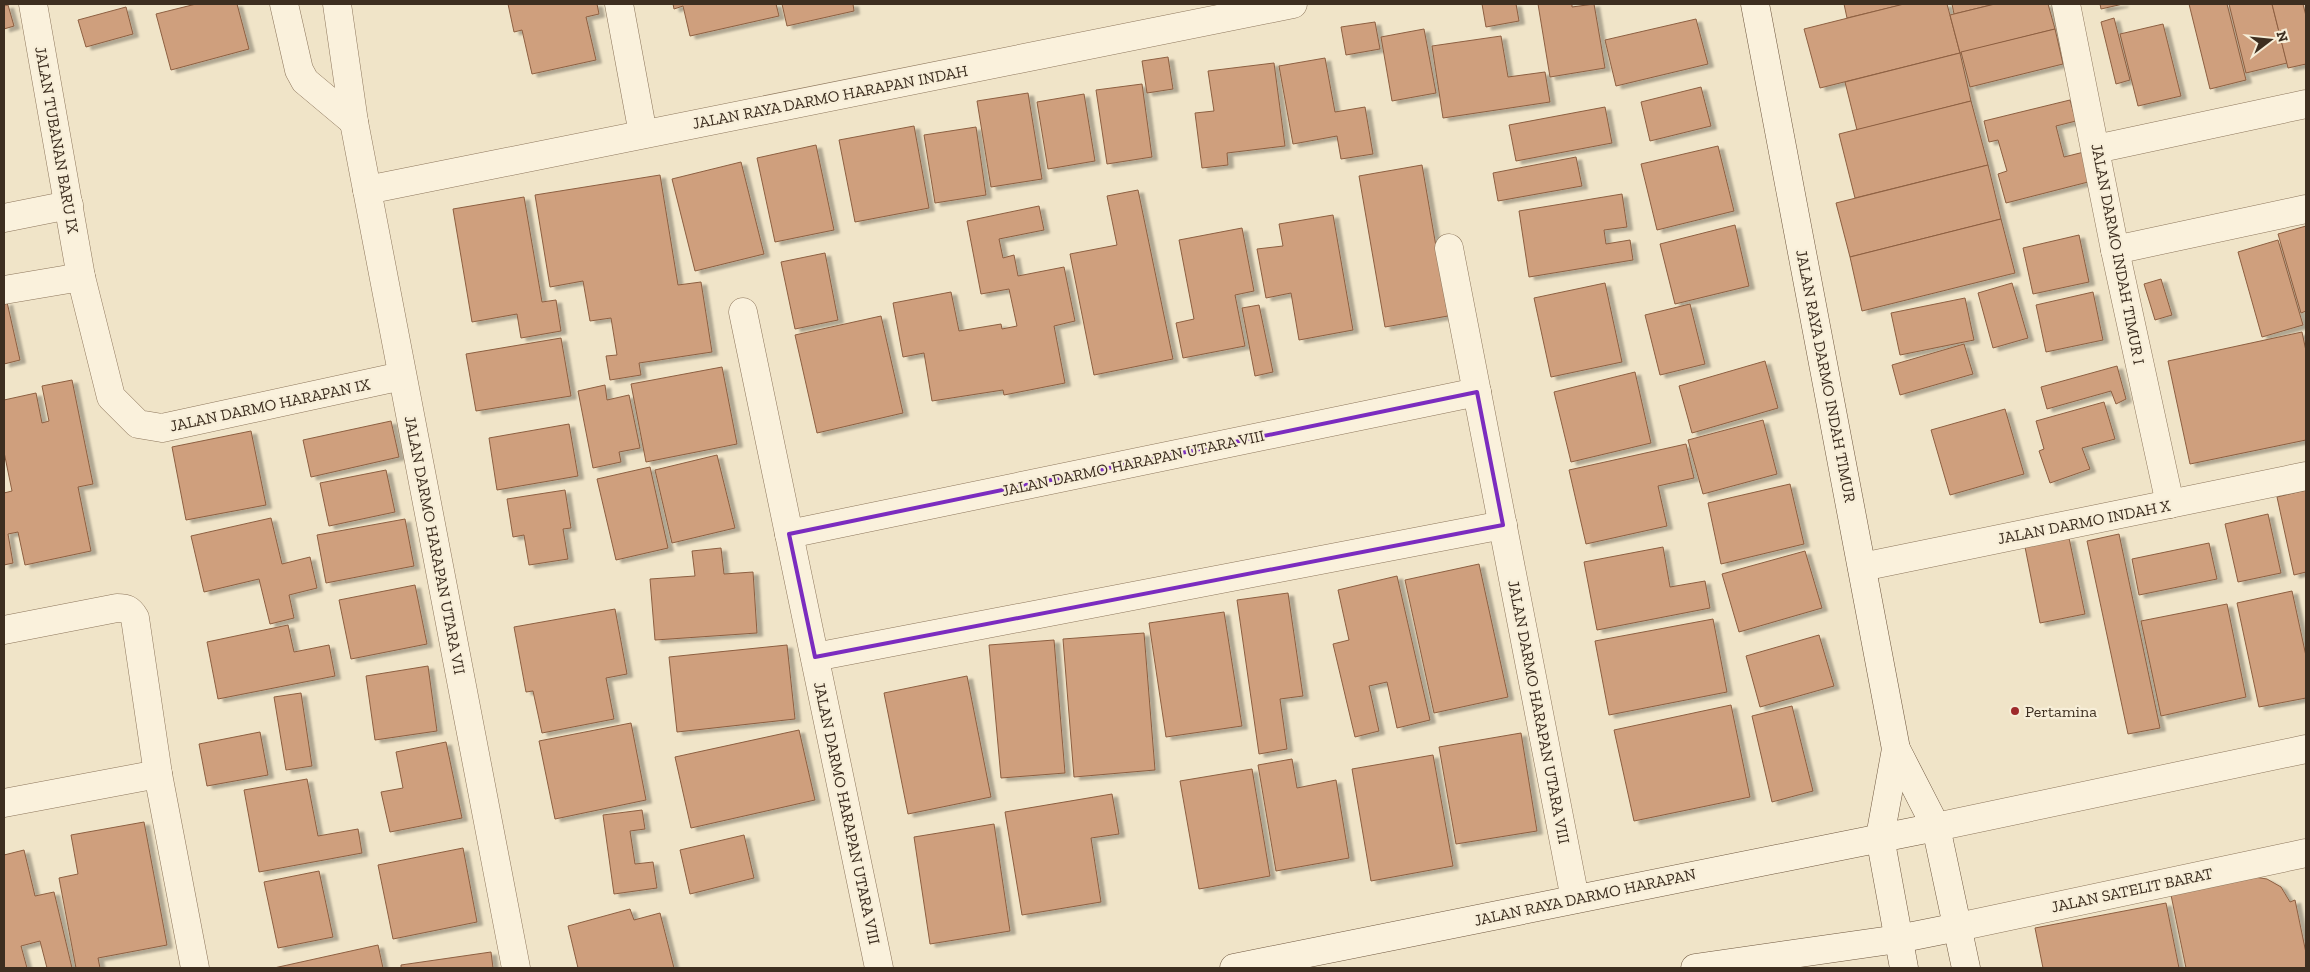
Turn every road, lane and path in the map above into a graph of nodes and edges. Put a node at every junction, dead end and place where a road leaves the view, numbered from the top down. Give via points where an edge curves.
1 (33, 4) edge
2 (284, 4) edge
3 (337, 4) edge
4 (619, 4) edge
5 (1292, 4) edge
6 (1755, 4) edge
7 (2066, 4) edge
8 (2306, 104) edge
9 (354, 122) junction
10 (643, 134) junction
11 (2096, 149) junction
12 (367, 190) junction
13 (70, 205) junction
14 (2306, 209) edge
15 (4, 218) edge
16 (1449, 248) dead end
17 (2116, 250) junction
18 (81, 277) junction
19 (4, 290) edge
20 (743, 312) dead end
21 (402, 376) junction
22 (1477, 392) junction
23 (2306, 476) edge
24 (2170, 504) junction
25 (1503, 525) junction
26 (789, 534) junction
27 (1862, 567) junction
28 (4, 630) edge
29 (815, 657) junction
30 (1896, 749) junction
31 (2306, 749) edge
32 (158, 774) junction
33 (4, 803) edge
34 (1937, 834) junction
35 (1881, 846) junction
36 (2306, 853) edge
37 (1575, 899) junction
38 (1956, 916) junction
39 (1897, 930) junction
40 (194, 968) edge
41 (516, 968) edge
42 (880, 968) edge
43 (1234, 968) edge
44 (1695, 968) edge
45 (1904, 968) edge
46 (1966, 968) edge

1 - 13 street, JALAN TUBANAN BARU IX
2 - 9 street via 299,70 305,81
3 - 9 street, JALAN DARMO HARAPAN UTARA VII
4 - 10 street
5 - 10 street, JALAN RAYA DARMO HARAPAN INDAH
6 - 27 street, JALAN RAYA DARMO INDAH TIMUR
7 - 11 street, JALAN DARMO INDAH TIMUR I
8 - 11 street
9 - 12 street, JALAN DARMO HARAPAN UTARA VII
10 - 12 street, JALAN RAYA DARMO HARAPAN INDAH
11 - 17 street, JALAN DARMO INDAH TIMUR I
12 - 21 street, JALAN DARMO HARAPAN UTARA VII
13 - 15 street
13 - 18 street, JALAN TUBANAN BARU IX
14 - 17 street
16 - 22 street, JALAN DARMO HARAPAN UTARA VIII
17 - 24 street, JALAN DARMO INDAH TIMUR I
18 - 19 street
18 - 21 street, JALAN DARMO HARAPAN IX via 111,397 138,424 162,428
20 - 26 street, JALAN DARMO HARAPAN UTARA VIII
21 - 41 street, JALAN DARMO HARAPAN UTARA VII
22 - 25 street, JALAN DARMO HARAPAN UTARA VIII
22 - 26 street, JALAN DARMO HARAPAN UTARA VIII
23 - 24 street, JALAN DARMO INDAH X
24 - 27 street, JALAN DARMO INDAH X
25 - 29 street, JALAN DARMO HARAPAN UTARA VIII
25 - 37 street, JALAN DARMO HARAPAN UTARA VIII
26 - 29 street, JALAN DARMO HARAPAN UTARA VIII
27 - 30 street, JALAN RAYA DARMO INDAH TIMUR
28 - 32 street via 117,608 128,609 135,618
29 - 42 street, JALAN DARMO HARAPAN UTARA VIII
30 - 34 street, JALAN RAYA DARMO INDAH TIMUR
30 - 35 street, JALAN RAYA DARMO INDAH TIMUR
31 - 34 street, JALAN RAYA DARMO HARAPAN
32 - 33 street
32 - 40 street
34 - 35 street, JALAN RAYA DARMO HARAPAN
34 - 38 street, JALAN RAYA DARMO INDAH TIMUR
35 - 37 street, JALAN RAYA DARMO HARAPAN
35 - 39 street
36 - 38 street, JALAN SATELIT BARAT
37 - 43 street, JALAN RAYA DARMO HARAPAN
38 - 39 street
38 - 46 street, JALAN RAYA DARMO INDAH TIMUR
39 - 44 street
39 - 45 street

